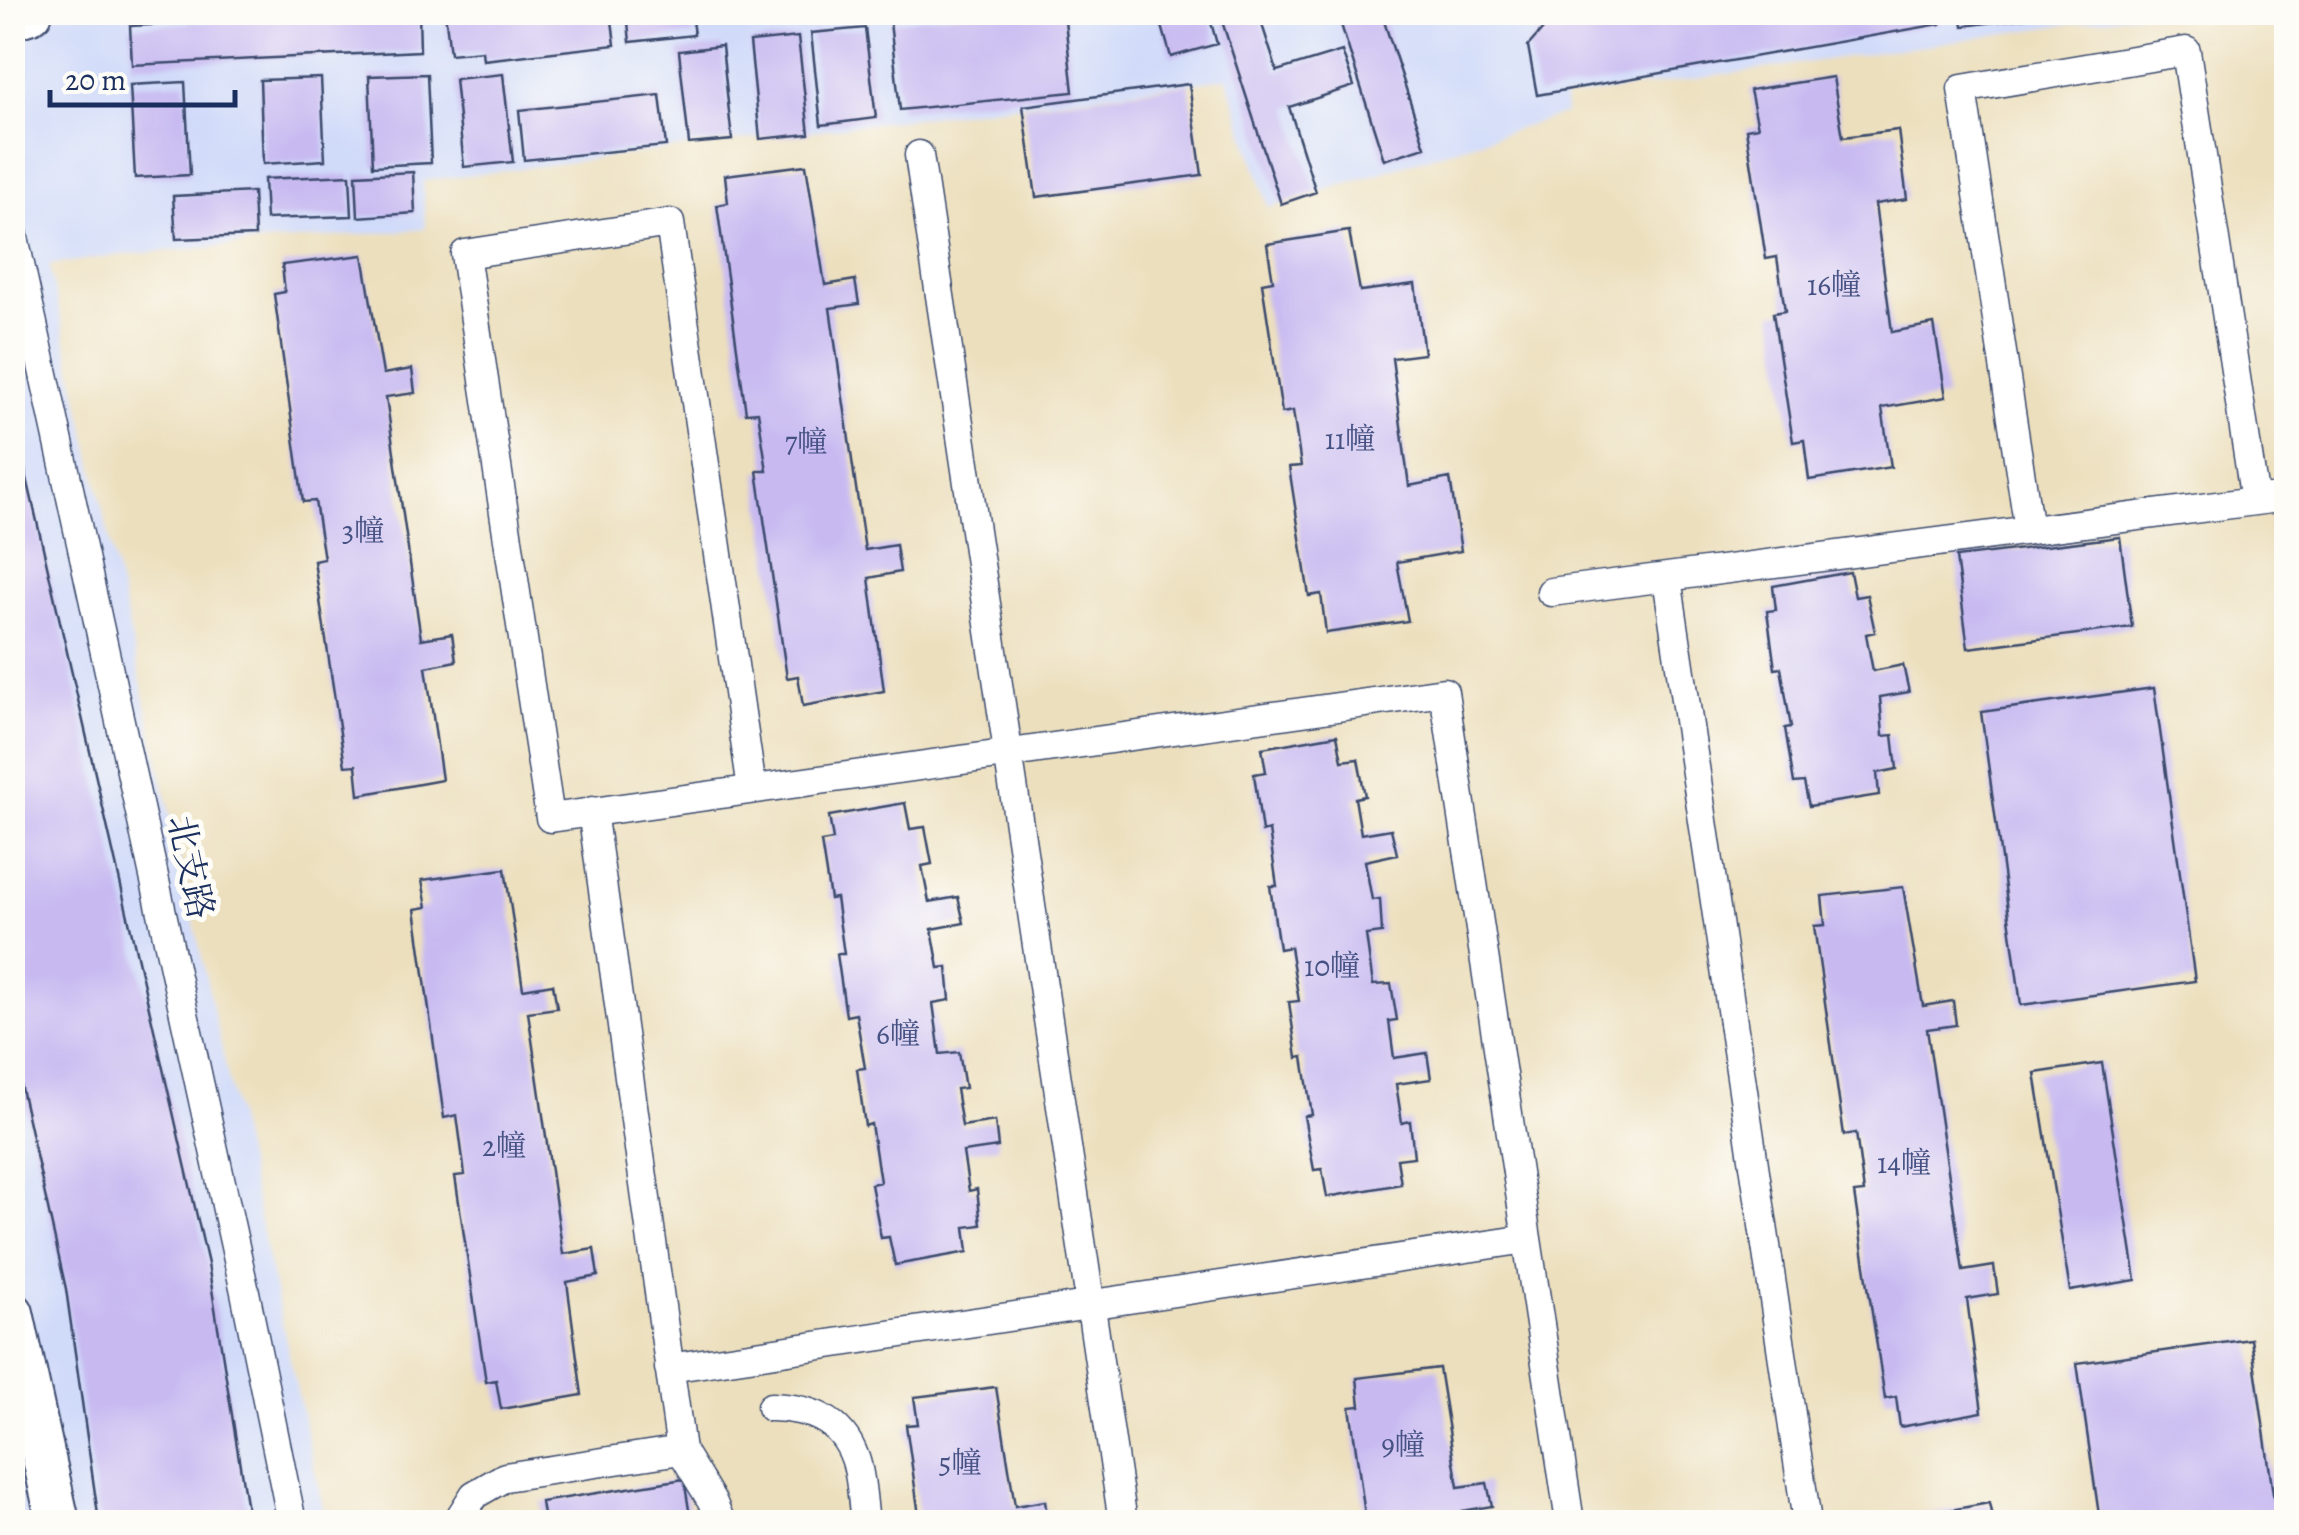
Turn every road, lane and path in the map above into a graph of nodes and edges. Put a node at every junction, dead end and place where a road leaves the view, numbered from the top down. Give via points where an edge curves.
1 (31, 12) edge
2 (12, 18) edge
3 (918, 155) dead end
4 (12, 228) edge
5 (2286, 496) edge
6 (2255, 500) junction
7 (2028, 530) junction
8 (1667, 578) junction
9 (1551, 592) dead end
10 (1009, 753) junction
11 (752, 789) junction
12 (592, 811) junction
13 (1527, 1239) junction
14 (12, 1313) edge
15 (669, 1368) junction
16 (771, 1406) dead end
17 (681, 1450) junction
18 (58, 1522) edge
19 (292, 1522) edge
20 (457, 1522) edge
21 (721, 1522) edge
22 (865, 1522) edge
23 (1123, 1522) edge
24 (1570, 1522) edge
25 (1807, 1522) edge

1 - 2 street
3 - 10 lane
4 - 19 lane, 北支路
5 - 6 lane
6 - 7 lane
6 - 7 lane via 2186,50 1962,89
7 - 8 lane
8 - 9 lane
8 - 25 lane
10 - 11 lane
10 - 13 lane via 1444,692
10 - 23 lane
11 - 12 lane
11 - 12 lane via 670,223 464,254 550,818
12 - 15 lane
13 - 15 lane
13 - 24 lane
14 - 18 street
15 - 17 lane
16 - 22 lane via 820,1415 842,1434 855,1458
17 - 20 lane via 505,1477 474,1495
17 - 21 lane

